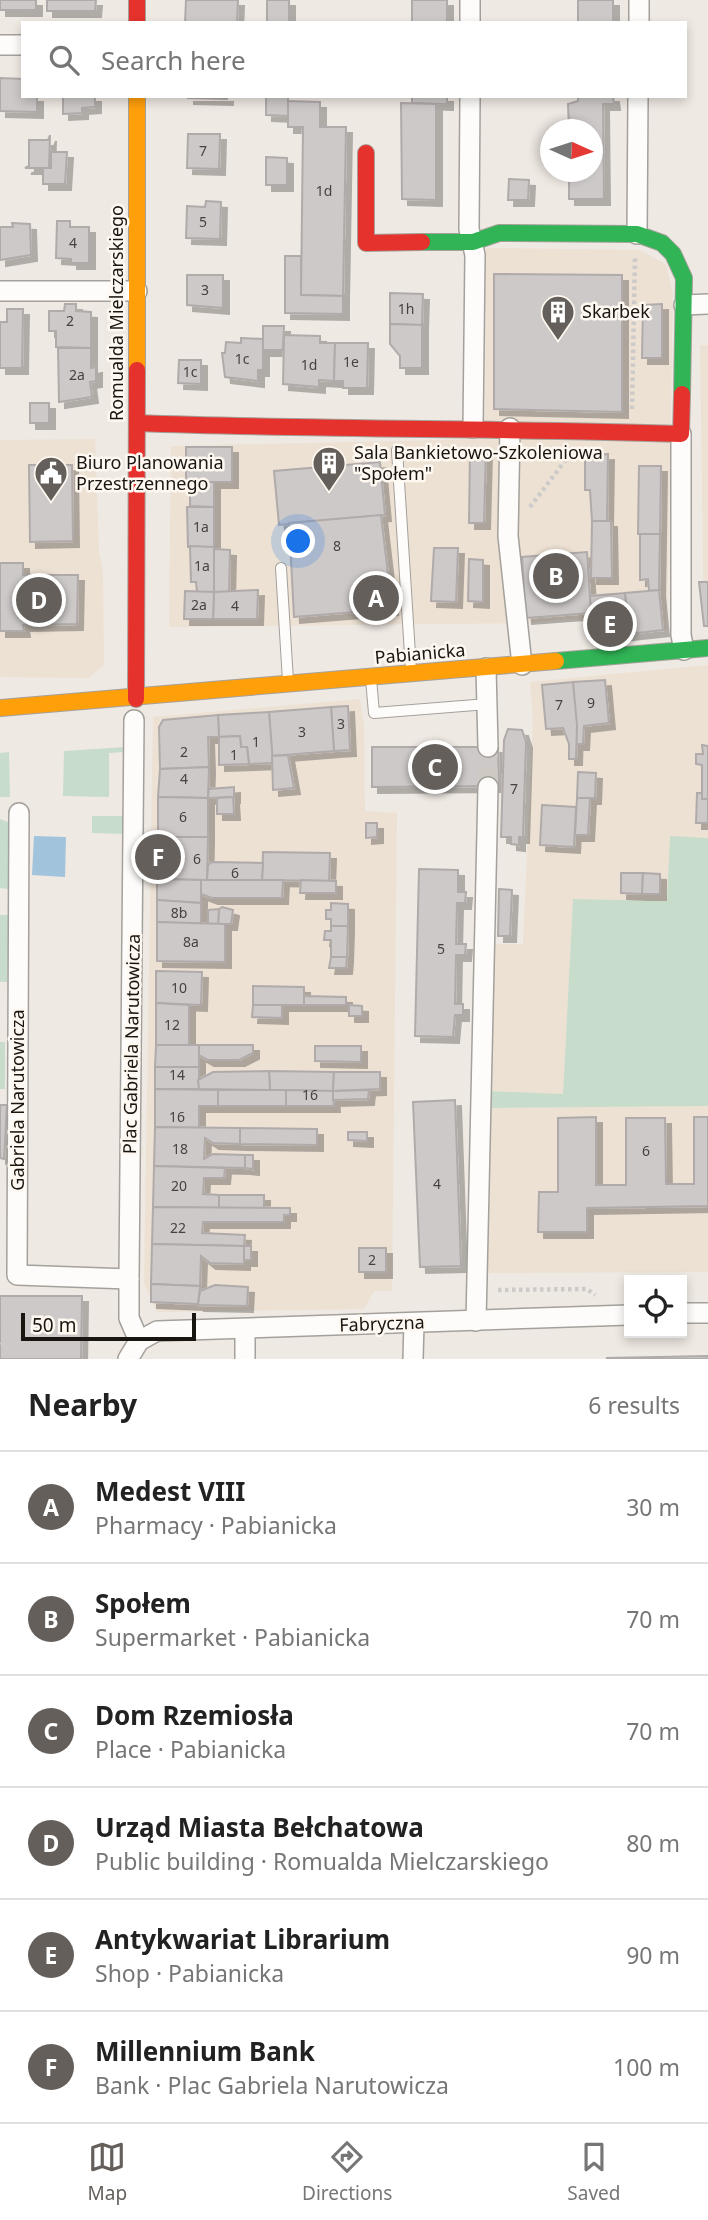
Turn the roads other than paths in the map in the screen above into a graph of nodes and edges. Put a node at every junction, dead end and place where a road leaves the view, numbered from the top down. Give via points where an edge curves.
1 (137, 0) edge
2 (470, 0) edge
3 (639, 0) edge
4 (137, 21) edge
5 (470, 21) edge
6 (639, 21) edge
7 (0, 45) edge
8 (21, 45) edge
9 (137, 98) edge
10 (470, 98) edge
11 (638, 98) edge
12 (366, 153) dead end
13 (473, 242) junction
14 (636, 243) junction
15 (0, 291) edge
16 (137, 291) junction
17 (684, 304) junction
18 (708, 304) edge
19 (137, 423) junction
20 (473, 428) junction
21 (510, 428) junction
22 (681, 434) junction
23 (397, 450) dead end
24 (281, 568) dead end
25 (708, 648) edge
26 (684, 650) junction
27 (522, 665) junction
28 (486, 668) junction
29 (412, 674) junction
30 (371, 678) junction
31 (288, 685) junction
32 (136, 699) junction
33 (488, 704) junction
34 (0, 708) edge
35 (134, 720) dead end
36 (488, 747) tunnel mouth
37 (488, 786) tunnel mouth
38 (19, 813) dead end
39 (129, 1279) junction
40 (708, 1312) edge
41 (687, 1313) edge
42 (624, 1315) edge
43 (476, 1321) junction
44 (414, 1323) junction
45 (245, 1330) junction
46 (139, 1342) junction
47 (128, 1359) edge
48 (245, 1359) edge
49 (413, 1359) edge

1 - 4 street
2 - 5 street
3 - 6 street
7 - 8 street
9 - 16 street, Romualda Mielczarskiego
10 - 13 street via 469,229
11 - 14 street
12 - 13 street via 366,243
13 - 14 street via 499,233
13 - 20 street
14 - 17 street via 659,238 678,259
15 - 16 street
16 - 19 street, Romualda Mielczarskiego
17 - 18 street
17 - 22 street
19 - 20 street via 284,429
19 - 32 street, Romualda Mielczarskiego
20 - 21 street
21 - 22 street
21 - 27 street via 509,536
22 - 26 street
23 - 29 lane
24 - 31 lane
25 - 26 street, Pabianicka
26 - 27 street, Pabianicka
27 - 28 street, Pabianicka
28 - 29 street, Pabianicka
28 - 33 street
29 - 30 street, Pabianicka
30 - 31 street, Pabianicka
30 - 33 lane via 374,713
31 - 32 street, Pabianicka
32 - 34 street, Pabianicka
33 - 36 street
35 - 39 street, Plac Gabriela Narutowicza
37 - 43 street
38 - 39 street, Gabriela Narutowicza via 17,1275
39 - 46 street, Plac Gabriela Narutowicza via 129,1318
40 - 41 street
42 - 43 street, Fabryczna
43 - 44 street, Fabryczna
44 - 45 street, Fabryczna
44 - 49 street
45 - 46 street, Fabryczna via 157,1331
45 - 48 street
46 - 47 street

